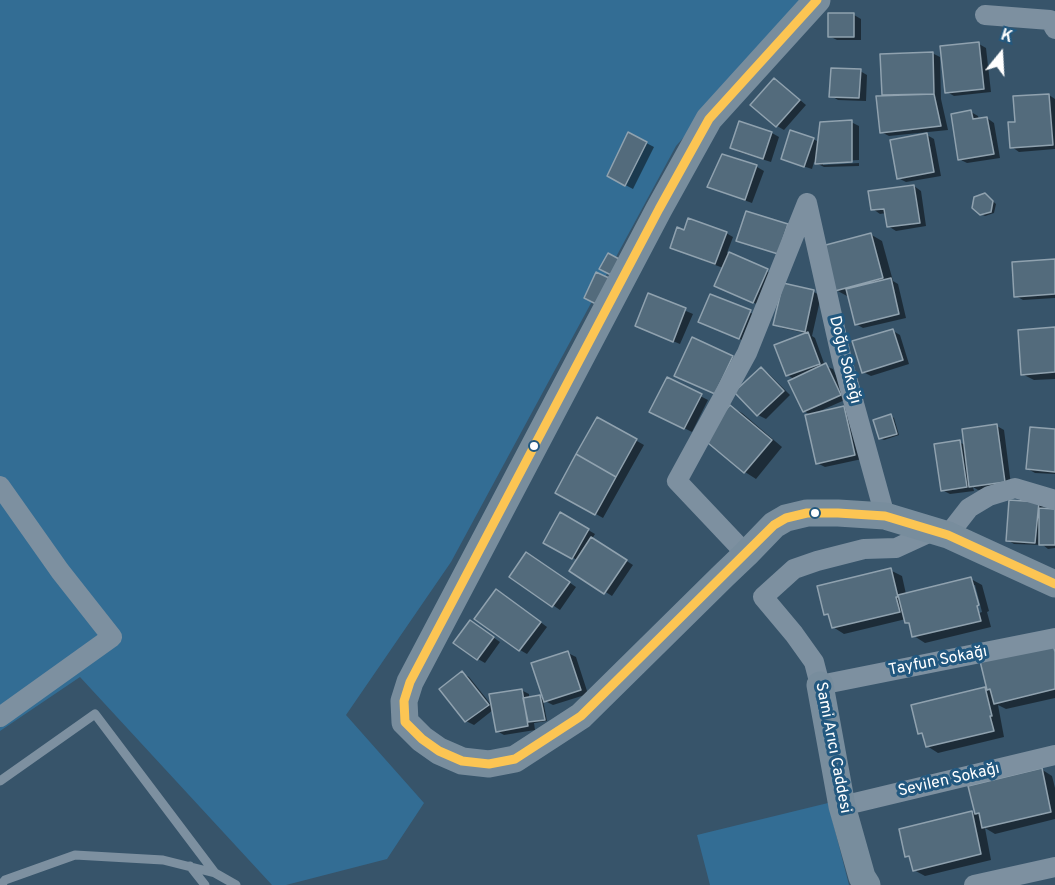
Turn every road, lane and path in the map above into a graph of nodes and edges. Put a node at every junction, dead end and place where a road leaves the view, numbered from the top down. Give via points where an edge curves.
1 (817, 0) edge
2 (985, 15) dead end
3 (1055, 29) edge
4 (0, 486) edge
5 (1055, 500) edge
6 (885, 516) junction
7 (941, 533) junction
8 (746, 554) junction
9 (1055, 584) edge
10 (1055, 638) edge
11 (820, 685) junction
12 (0, 717) edge
13 (1055, 755) edge
14 (0, 781) edge
15 (842, 806) junction
16 (189, 866) junction
17 (1055, 867) edge
18 (215, 873) junction
19 (1, 885) edge
20 (205, 885) edge
21 (236, 885) edge
22 (867, 885) edge
23 (974, 885) edge

1 - 8 street via 709,118 410,682 404,701 405,722 439,751 462,760 489,764 515,759 581,716
2 - 3 street via 1050,20
4 - 12 street via 112,637
5 - 7 street via 1015,488 989,496 969,508
6 - 7 street
6 - 8 street via 807,513 786,518
6 - 8 street, Doğu Sokağı via 842,360 807,203 747,352 677,481
7 - 9 street
7 - 11 street, Sami Arıcı Caddesi via 896,548 864,549 794,569 764,597 814,662
10 - 11 street, Tayfun Sokağı
11 - 15 street, Sami Arıcı Caddesi
13 - 15 street, Sevilen Sokağı
14 - 18 lane via 95,714
15 - 22 street, Sami Arıcı Caddesi
16 - 18 lane
16 - 19 lane via 163,860 75,855 5,880
16 - 20 lane
17 - 23 street
18 - 21 lane

